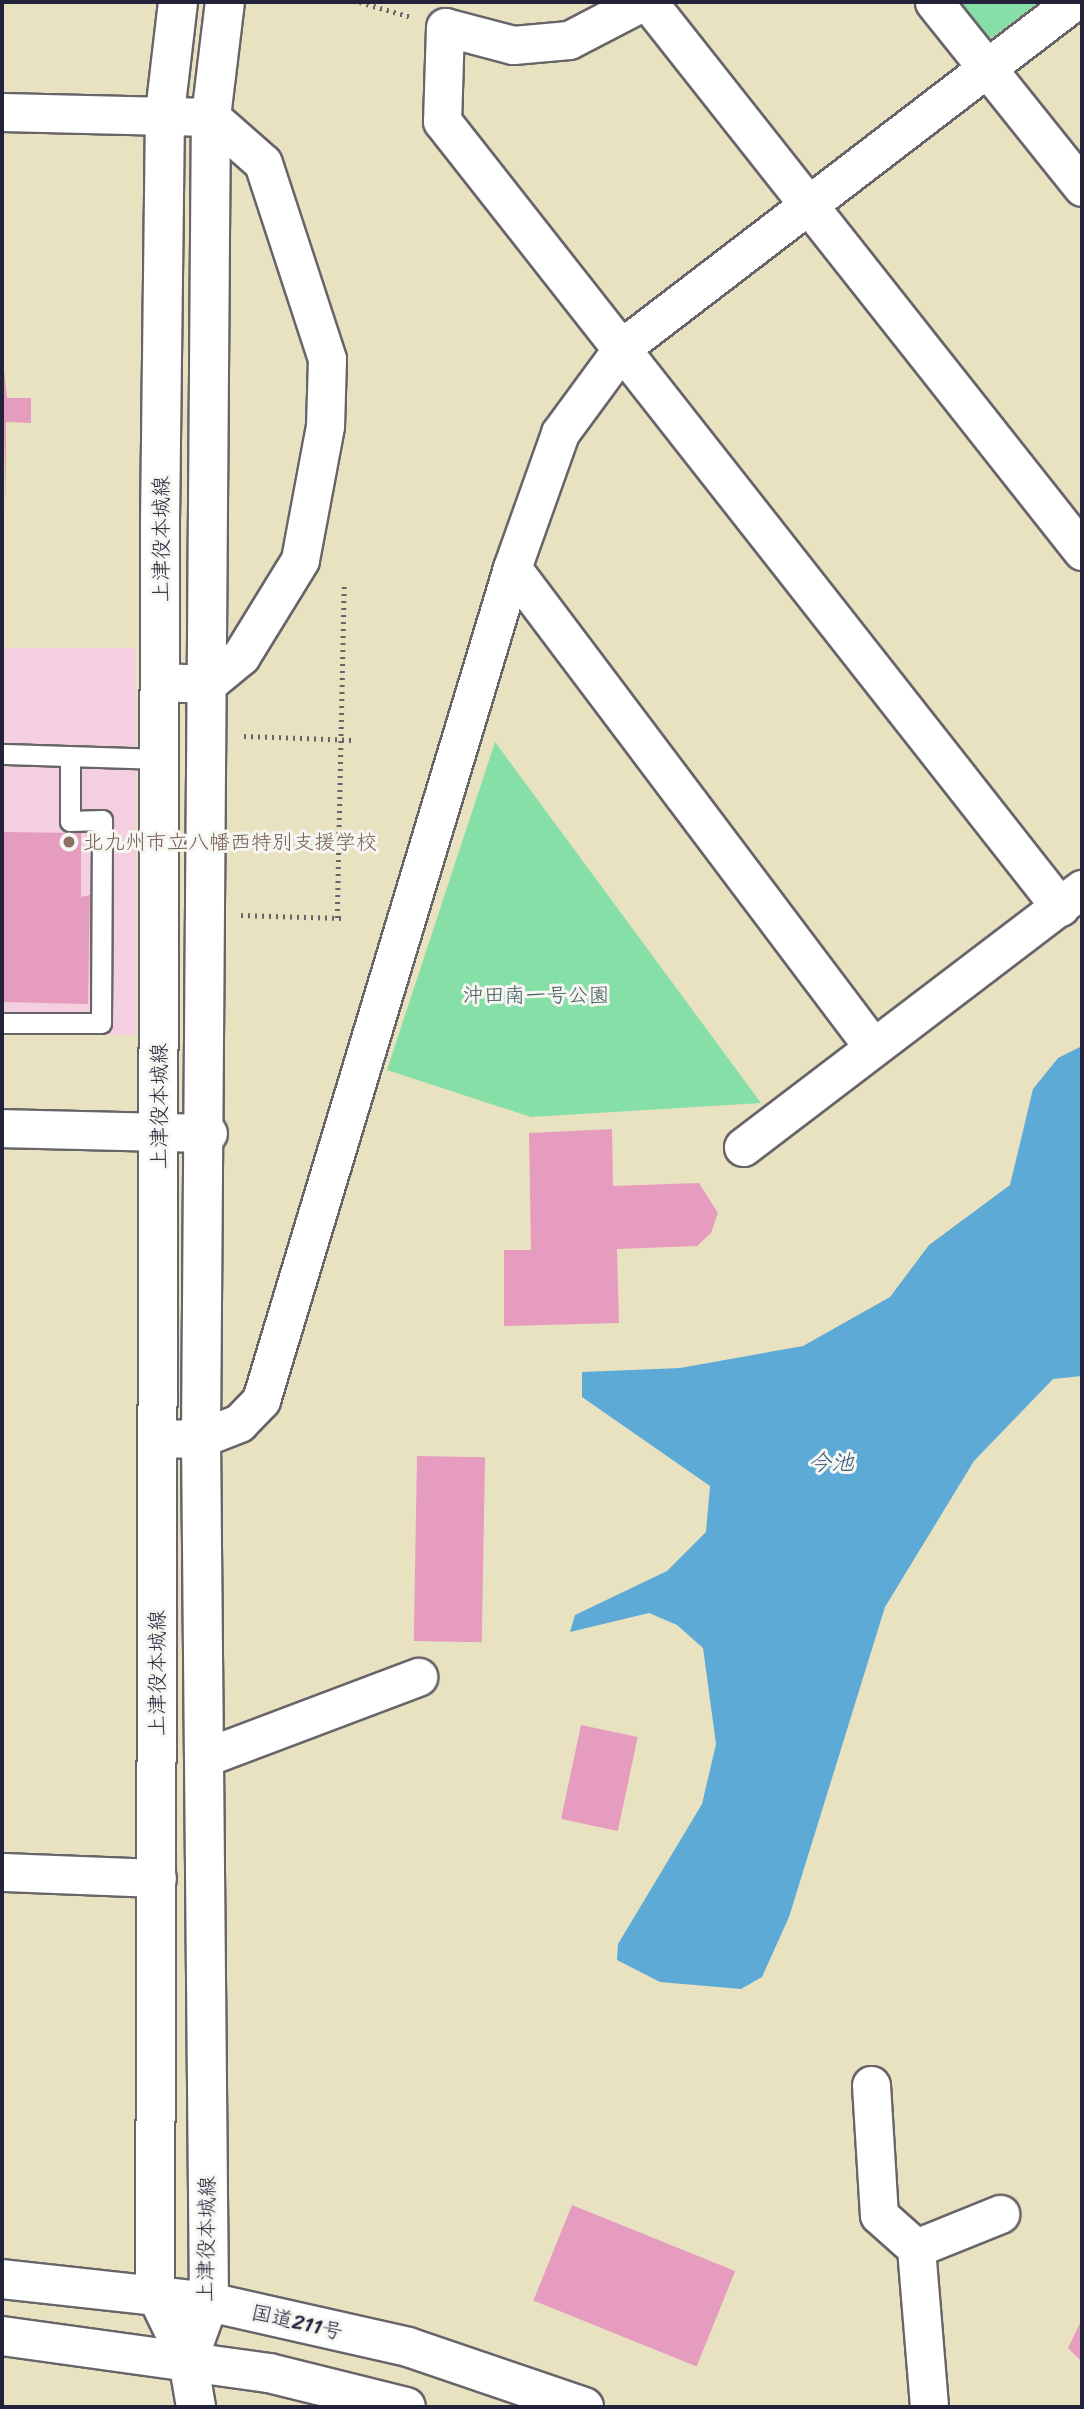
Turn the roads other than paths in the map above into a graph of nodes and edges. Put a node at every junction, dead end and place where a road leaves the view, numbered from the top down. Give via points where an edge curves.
1 (178, 2) edge
2 (225, 2) edge
3 (642, 2) edge
4 (648, 2) edge
5 (934, 2) edge
6 (1073, 2) edge
7 (986, 69) junction
8 (2, 112) edge
9 (166, 113) junction
10 (211, 117) junction
11 (1082, 187) edge
12 (805, 203) junction
13 (624, 346) junction
14 (1082, 551) edge
15 (512, 568) junction
16 (160, 682) junction
17 (207, 684) junction
18 (2, 754) edge
19 (70, 756) junction
20 (160, 759) junction
21 (1071, 898) edge
22 (2, 1023) edge
23 (873, 1047) junction
24 (2, 1128) edge
25 (159, 1132) junction
26 (208, 1133) junction
27 (743, 1147) dead end
28 (158, 1438) junction
29 (201, 1438) junction
30 (418, 1676) dead end
31 (206, 1757) junction
32 (2, 1872) edge
33 (157, 1878) junction
34 (871, 2085) dead end
35 (1000, 2214) dead end
36 (916, 2248) junction
37 (2, 2279) edge
38 (155, 2292) junction
39 (209, 2302) junction
40 (2, 2336) edge
41 (188, 2360) junction
42 (196, 2407) edge
43 (406, 2407) edge
44 (584, 2407) edge
45 (929, 2407) edge

1 - 9 main road, 上津役本城線
2 - 10 main road, 上津役本城線
3 - 13 street via 569,40 513,45 445,27 442,121
4 - 12 street
5 - 7 street
6 - 7 street
7 - 11 street
7 - 12 street
8 - 9 street
9 - 10 street
9 - 16 main road, 上津役本城線
10 - 17 main road, 上津役本城線
10 - 17 street via 263,163 327,359 325,426 300,560 250,648
12 - 13 street
12 - 14 street via 828,223
13 - 15 street via 560,433
13 - 21 street
15 - 23 street
15 - 29 street via 261,1400 239,1423
16 - 17 street
16 - 20 main road, 上津役本城線
17 - 26 main road, 上津役本城線
18 - 19 lane
19 - 20 lane
19 - 22 lane via 70,821 102,820 101,1023
20 - 25 main road, 上津役本城線
21 - 23 street
23 - 27 street
24 - 25 street
25 - 26 street
25 - 28 main road, 上津役本城線
26 - 29 main road, 上津役本城線
28 - 29 street
28 - 33 main road, 上津役本城線
29 - 31 main road, 上津役本城線
30 - 31 street
31 - 39 main road, 上津役本城線
32 - 33 street
33 - 38 main road, 上津役本城線
34 - 36 street via 879,2215
35 - 36 street
36 - 45 street
37 - 38 main road, 国道211号
38 - 39 main road, 国道211号
38 - 41 main road, 上津役本城線
39 - 41 main road, 上津役本城線
39 - 44 main road, 国道211号 via 408,2347
40 - 41 main road
41 - 42 main road
41 - 43 main road

